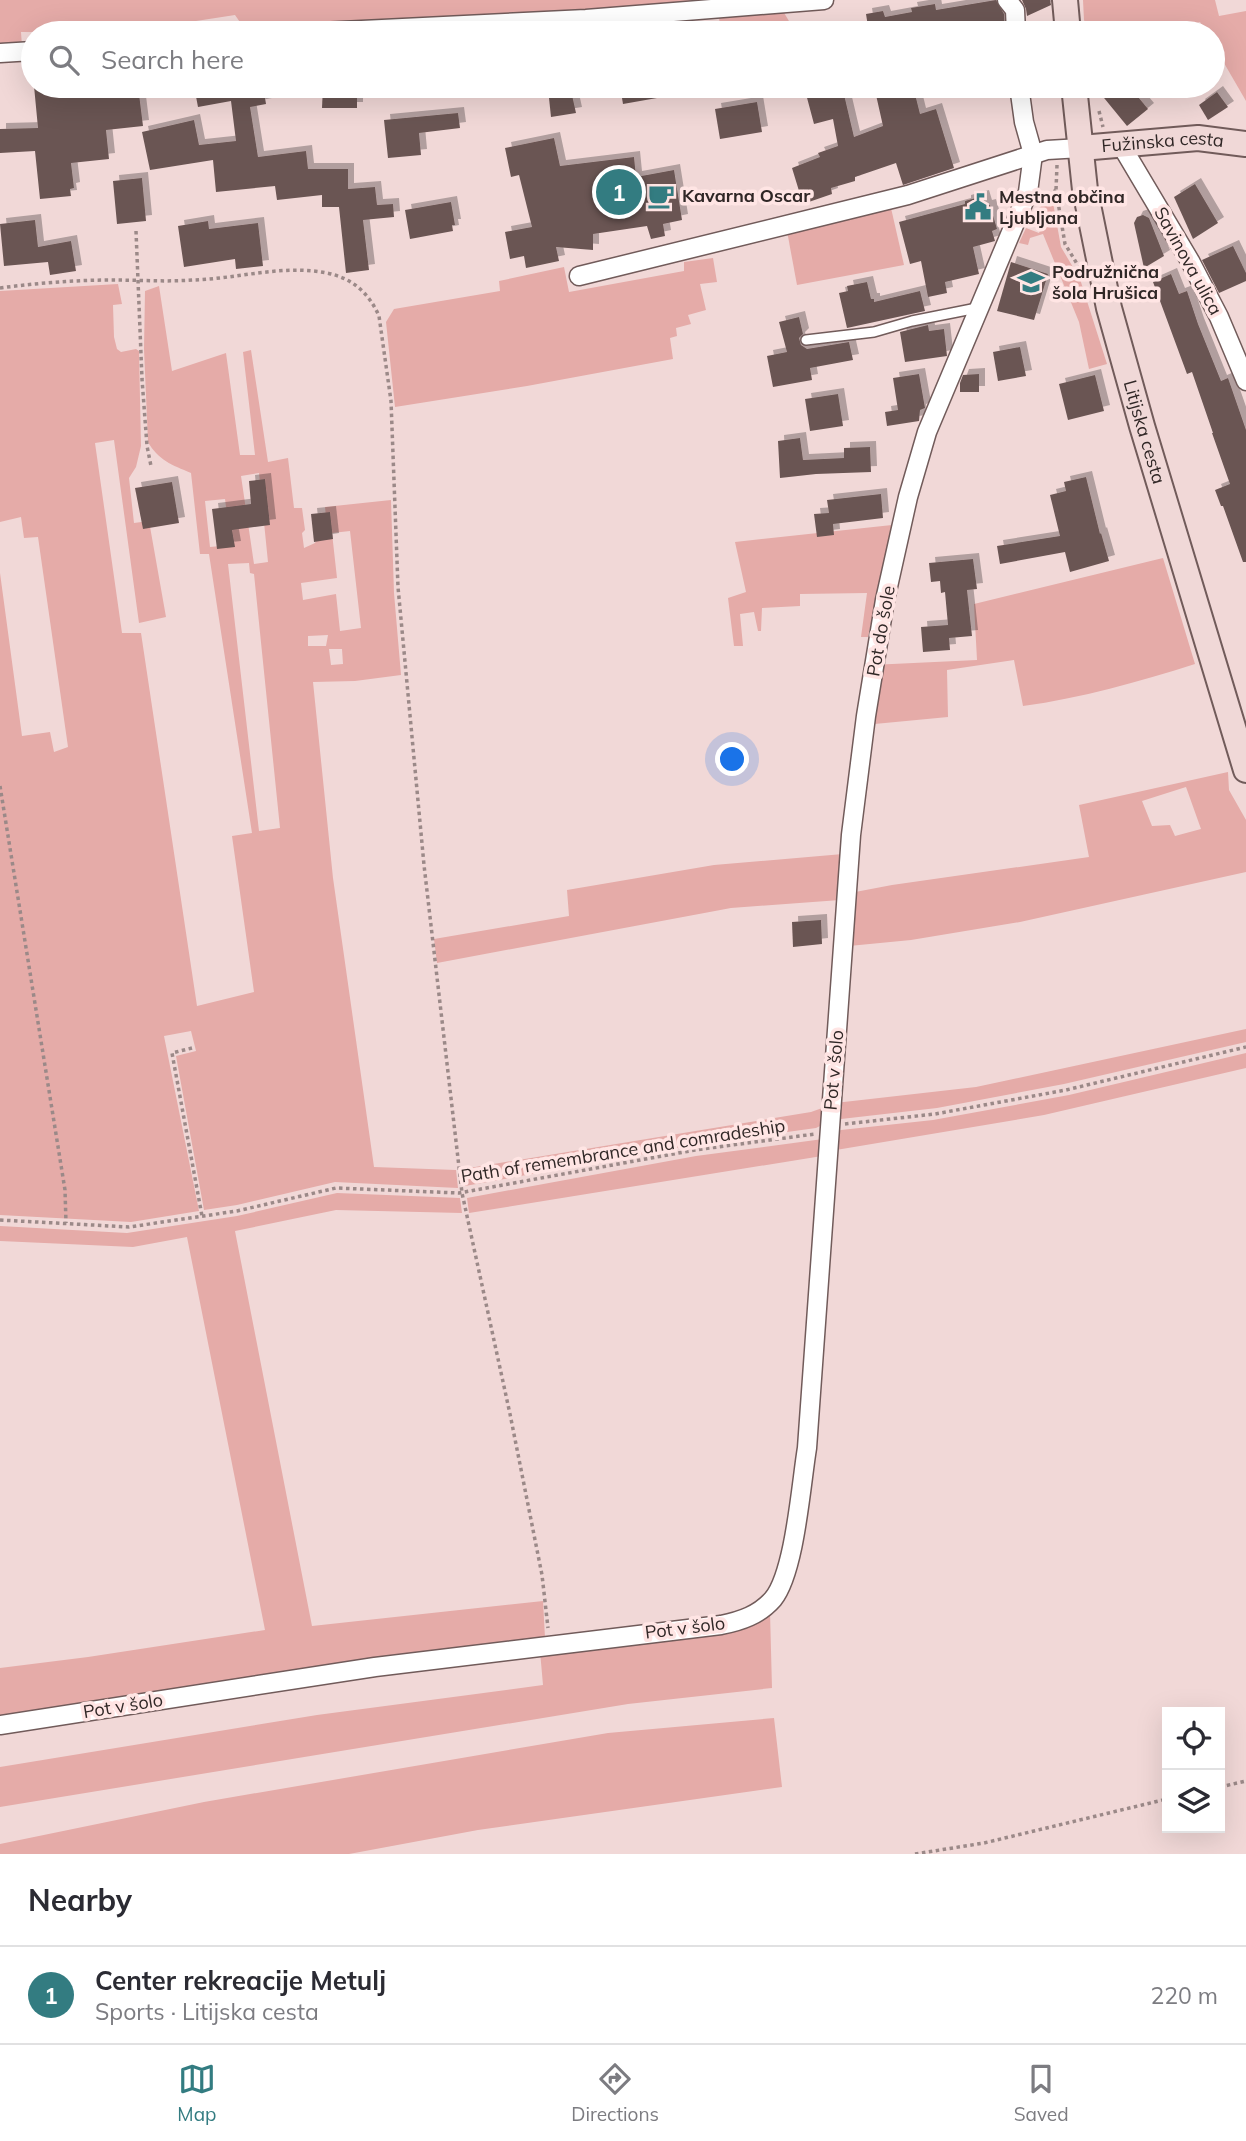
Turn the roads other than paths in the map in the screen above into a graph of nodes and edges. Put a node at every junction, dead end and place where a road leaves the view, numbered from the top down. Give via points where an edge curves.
1 (824, 0) edge
2 (1007, 0) edge
3 (1065, 0) edge
4 (545, 21) edge
5 (1015, 21) edge
6 (1067, 21) edge
7 (21, 52) edge
8 (0, 53) edge
9 (1021, 98) edge
10 (1075, 98) edge
11 (1246, 144) edge
12 (1121, 145) junction
13 (1081, 148) junction
14 (1033, 154) junction
15 (579, 276) dead end
16 (977, 308) junction
17 (806, 340) dead end
18 (1246, 381) edge
19 (1246, 770) edge
20 (842, 967) joint
21 (0, 1725) edge

1 - 4 street
2 - 5 street via 1015,10
3 - 6 main road
7 - 8 street
9 - 14 street
10 - 13 main road, Litijska cesta
11 - 12 main road, Fužinska cesta via 1198,138
12 - 13 main road, Fužinska cesta
12 - 18 street, Savinova ulica via 1190,261
13 - 14 street
13 - 19 main road, Litijska cesta via 1091,226 1122,356
14 - 15 street via 908,195
14 - 16 street, Pot do šole via 1028,192
16 - 17 lane via 874,332
16 - 20 street, Pot do šole via 927,432 885,600 851,835
20 - 21 street, Pot v šolo via 807,1448 783,1580 774,1598 759,1612 721,1625 362,1669

